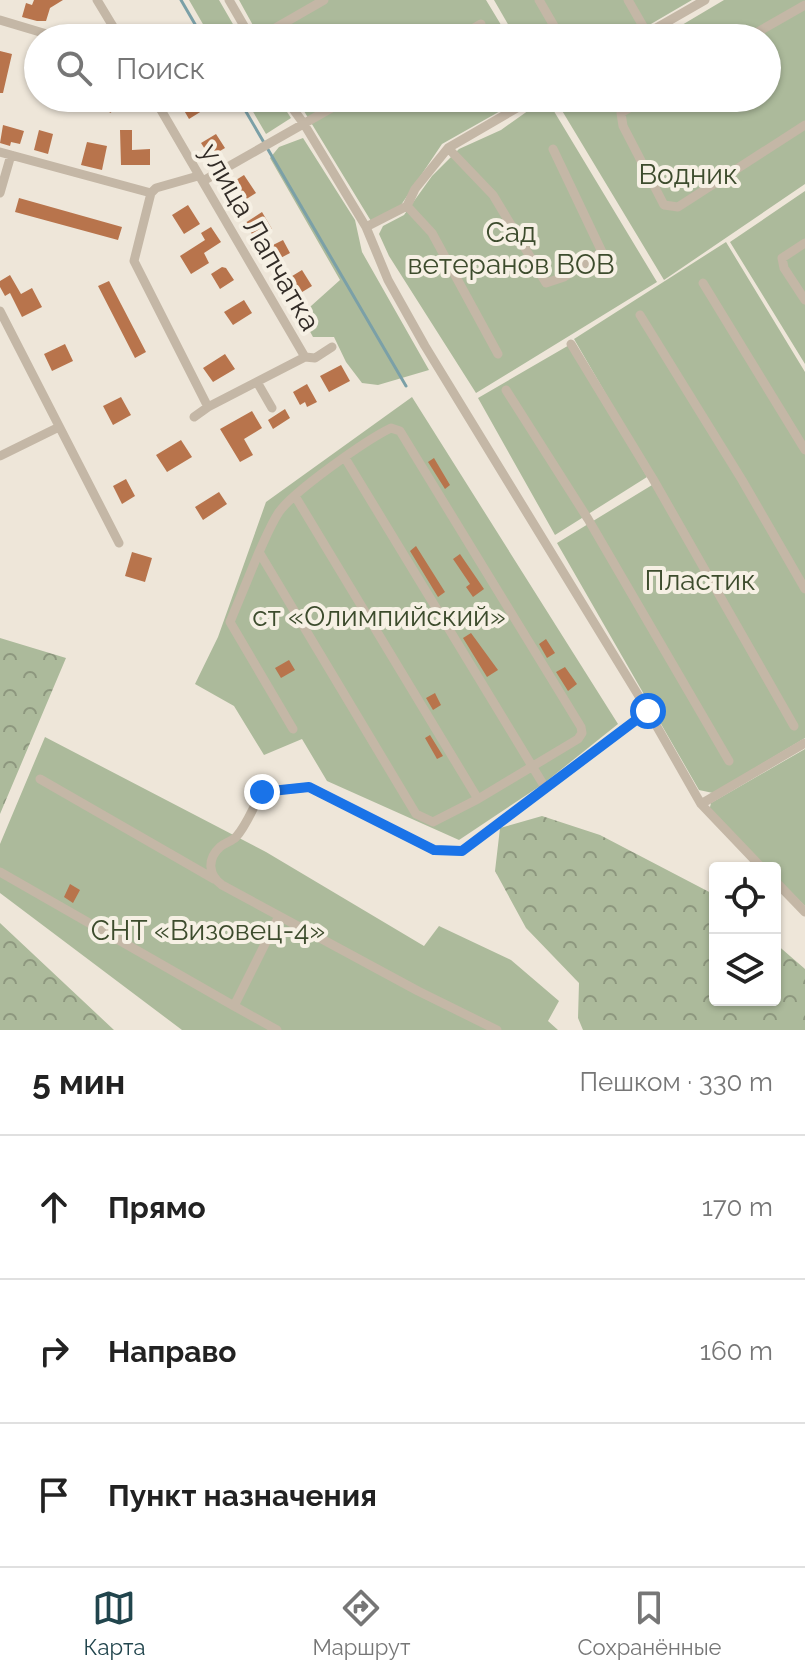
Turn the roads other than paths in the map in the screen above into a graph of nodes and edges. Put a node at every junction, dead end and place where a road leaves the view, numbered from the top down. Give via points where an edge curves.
1 (97, 0) edge
2 (229, 0) edge
3 (324, 0) edge
4 (539, 0) edge
5 (628, 0) edge
6 (705, 0) edge
7 (805, 5) edge
8 (0, 20) edge
9 (112, 24) edge
10 (243, 24) edge
11 (282, 24) edge
12 (553, 24) edge
13 (638, 24) edge
14 (664, 24) edge
15 (772, 24) edge
16 (24, 27) edge
17 (162, 112) edge
18 (295, 112) edge
19 (325, 112) edge
20 (510, 112) edge
21 (623, 112) edge
22 (304, 124) junction
23 (805, 125) edge
24 (448, 148) junction
25 (553, 149) dead end
26 (0, 152) edge
27 (11, 155) junction
28 (201, 178) junction
29 (0, 193) edge
30 (151, 193) junction
31 (407, 206) junction
32 (366, 227) junction
33 (805, 243) edge
34 (703, 283) dead end
35 (805, 300) edge
36 (0, 311) edge
37 (640, 315) dead end
38 (571, 344) dead end
39 (332, 347) dead end
40 (498, 354) dead end
41 (305, 357) junction
42 (257, 382) junction
43 (506, 390) dead end
44 (208, 407) junction
45 (272, 408) dead end
46 (194, 417) dead end
47 (59, 427) junction
48 (805, 450) edge
49 (0, 456) edge
50 (345, 458) junction
51 (295, 496) junction
52 (119, 543) dead end
53 (259, 552) junction
54 (805, 589) edge
55 (648, 711) junction
56 (794, 726) dead end
57 (293, 729) dead end
58 (805, 743) edge
59 (729, 761) dead end
60 (532, 766) junction
61 (40, 779) dead end
62 (543, 787) junction
63 (478, 799) junction
64 (701, 804) junction
65 (756, 862) edge
66 (0, 872) edge
67 (214, 879) junction
68 (781, 887) edge
69 (805, 912) edge
70 (279, 916) junction
71 (234, 1006) junction
72 (277, 1030) edge
73 (497, 1030) edge

1 - 9 street
2 - 10 street
3 - 11 street
4 - 12 street
5 - 13 street
6 - 14 street
7 - 15 street
8 - 16 street
17 - 28 street, улица Лапчатка
18 - 22 street
19 - 22 street
20 - 24 street
21 - 23 street via 623,126 664,205 678,207
22 - 28 street
22 - 32 street
24 - 25 street via 493,195 546,283 602,252
24 - 31 street
26 - 27 street
27 - 29 street
27 - 30 street
28 - 30 street
28 - 41 street, улица Лапчатка
30 - 44 street via 134,261
31 - 32 street
31 - 40 street via 432,233
32 - 55 street via 425,346
33 - 35 street via 782,258
34 - 48 street
36 - 47 street
37 - 54 street
38 - 56 street
39 - 41 street via 315,358
41 - 42 street
42 - 44 street
42 - 45 street
43 - 59 street
44 - 46 street
47 - 49 street
47 - 52 street
50 - 51 street
50 - 60 street
50 - 60 street via 388,429 400,431 581,727 578,739
51 - 53 street via 279,512
51 - 63 street
53 - 57 street via 230,622
53 - 63 street via 416,814 433,822
55 - 62 street
55 - 64 street
58 - 64 street
60 - 62 street
60 - 63 street
61 - 67 street
62 - 67 street via 462,851 434,850 309,787 262,792 236,837 217,850 210,870
64 - 65 street
66 - 71 street
67 - 70 street
68 - 69 street
70 - 71 street
70 - 73 street
71 - 72 street

